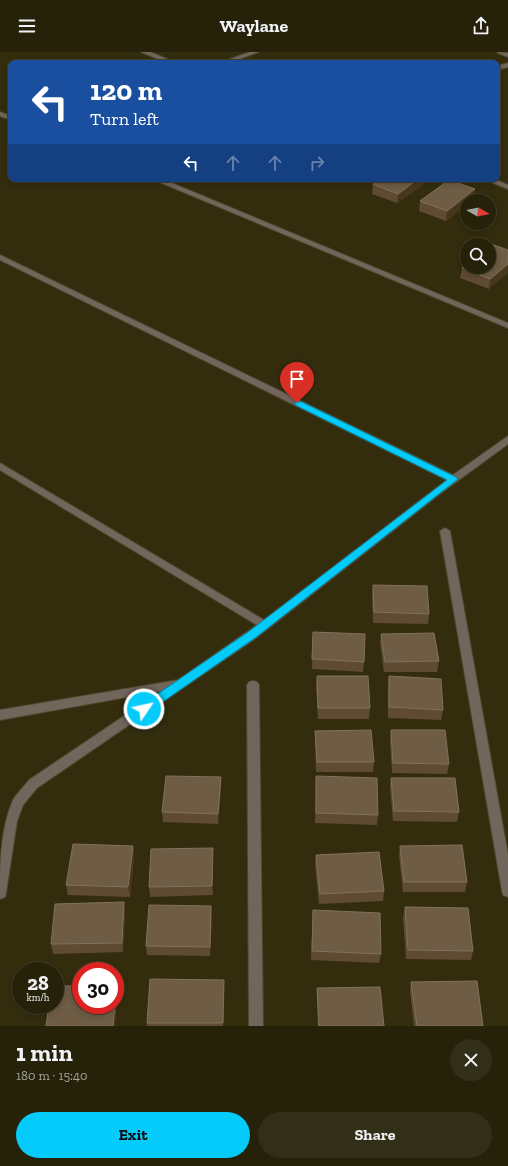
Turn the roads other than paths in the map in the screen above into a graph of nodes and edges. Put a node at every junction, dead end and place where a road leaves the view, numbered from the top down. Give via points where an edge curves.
1 (144, 52) edge
2 (256, 52) edge
3 (500, 52) edge
4 (508, 55) edge
5 (166, 60) edge
6 (231, 60) edge
7 (508, 179) edge
8 (163, 182) edge
9 (498, 183) joint
10 (508, 187) edge
11 (0, 257) edge
12 (508, 326) edge
13 (508, 439) edge
14 (3, 470) edge
15 (453, 479) junction
16 (445, 531) dead end
17 (265, 625) junction
18 (181, 684) junction
19 (252, 685) dead end
20 (0, 715) edge
21 (506, 868) edge
22 (508, 891) edge
23 (0, 894) edge
24 (256, 1026) edge

1 - 5 street
2 - 6 street
3 - 4 street
7 - 9 street
8 - 12 street
9 - 10 street
11 - 15 street
13 - 15 street
14 - 17 street
15 - 17 street
16 - 21 street
17 - 18 street
18 - 20 street
18 - 23 street via 33,784 18,802 11,821
19 - 24 street
21 - 22 street

